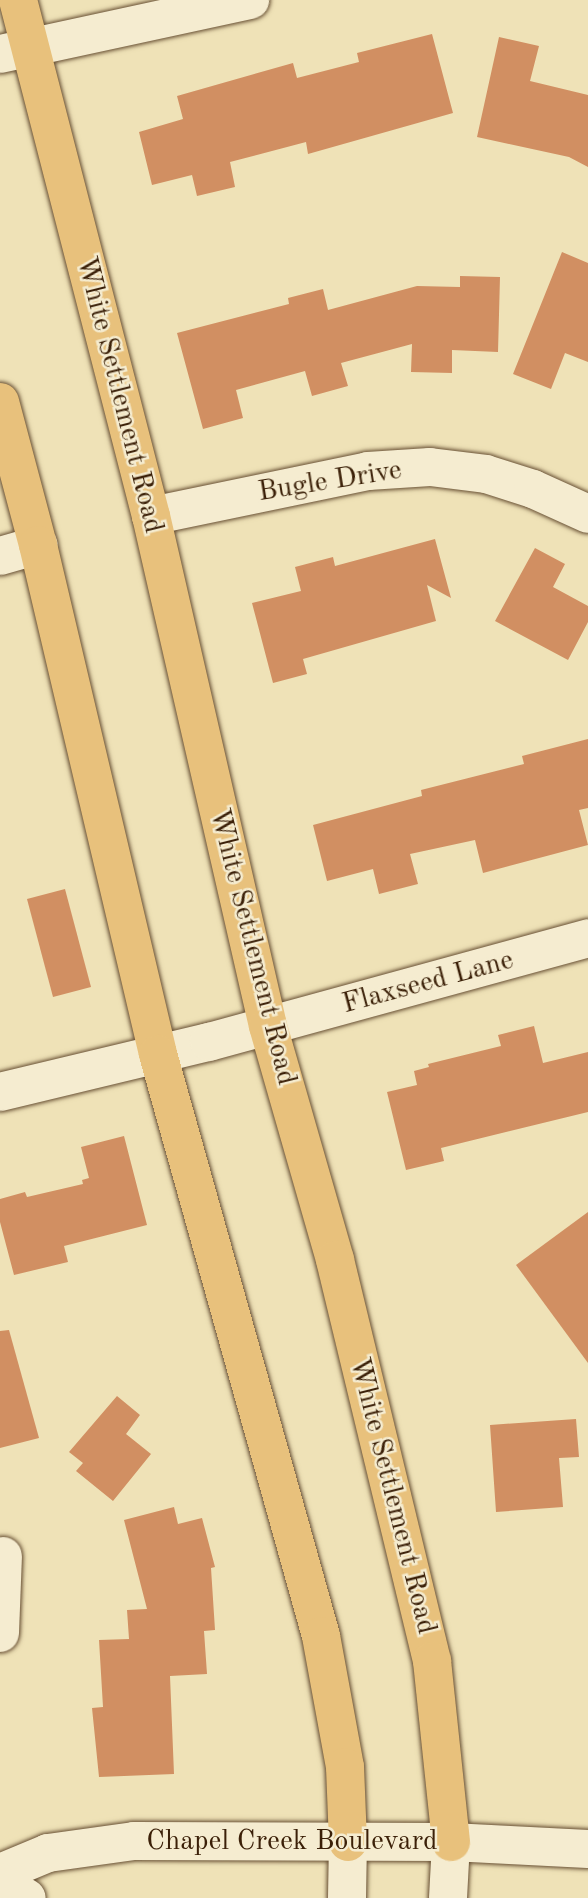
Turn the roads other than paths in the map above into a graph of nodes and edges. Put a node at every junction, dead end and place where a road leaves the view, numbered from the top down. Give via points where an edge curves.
1 (18, 0) edge
2 (250, 0) edge
3 (15, 50) edge
4 (0, 402) edge
5 (588, 514) edge
6 (150, 516) junction
7 (38, 545) junction
8 (0, 556) edge
9 (588, 938) edge
10 (268, 1026) junction
11 (158, 1054) junction
12 (0, 1092) edge
13 (3, 1556) dead end
14 (0, 1633) edge
15 (348, 1842) junction
16 (452, 1842) junction
17 (588, 1849) edge
18 (0, 1873) edge
19 (0, 1882) edge
20 (27, 1898) edge
21 (347, 1898) edge
22 (448, 1898) edge

1 - 3 main road, White Settlement Road
2 - 3 street
3 - 6 main road, White Settlement Road
4 - 7 main road
5 - 6 street, Bugle Drive via 486,474 430,467 368,471
6 - 10 main road, White Settlement Road
7 - 8 street
7 - 11 main road
9 - 10 street, Flaxseed Lane
10 - 11 street, Flaxseed Lane
10 - 16 main road, White Settlement Road via 335,1260 432,1661
11 - 12 street, Flaxseed Lane
11 - 15 main road via 321,1636 345,1767
13 - 14 street
15 - 16 street, Chapel Creek Boulevard
15 - 18 street, Chapel Creek Boulevard via 134,1841 48,1853
15 - 21 street
16 - 17 street, Chapel Creek Boulevard
16 - 22 street, White Settlement Road
19 - 20 street

